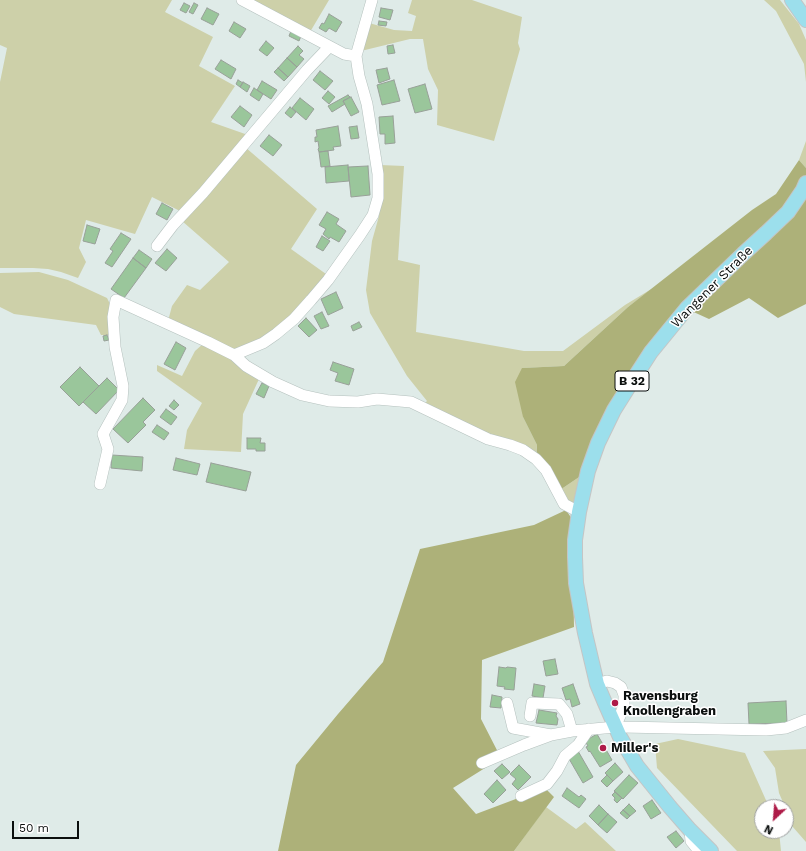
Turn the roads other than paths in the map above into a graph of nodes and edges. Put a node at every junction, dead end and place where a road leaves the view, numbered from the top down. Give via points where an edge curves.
1 (242, 0) edge
2 (372, 0) edge
3 (792, 0) edge
4 (806, 20) edge
5 (329, 47) junction
6 (356, 56) junction
7 (806, 184) edge
8 (157, 246) dead end
9 (234, 355) junction
10 (100, 484) dead end
11 (579, 512) junction
12 (598, 684) junction
13 (507, 703) dead end
14 (530, 716) dead end
15 (806, 720) edge
16 (615, 727) junction
17 (589, 729) junction
18 (572, 731) junction
19 (551, 735) junction
20 (482, 763) dead end
21 (521, 796) dead end
22 (690, 830) junction
23 (699, 851) edge
24 (711, 851) edge

1 - 5 street
2 - 6 street
3 - 4 main road
5 - 6 street
5 - 8 street
6 - 9 street via 367,104 378,174 378,198 373,215 328,280 294,319 263,343
7 - 11 main road, Wangener Straße / B 32 via 788,212 687,308 651,352 614,410 598,443
9 - 10 street via 116,300 113,317 115,347 123,386 122,400 103,434 108,449
9 - 11 street via 246,366 273,382 302,395 329,401 358,402 377,399 411,402 488,439 523,450 546,470 564,504
11 - 12 main road, Wangener Straße / B 32 via 574,557 576,583
12 - 16 main road, Wangener Straße / B 32
12 - 16 street via 615,684 621,687 624,694 624,705
13 - 19 street via 513,728
14 - 18 street via 532,702 559,704 567,714
15 - 16 street via 786,728 766,730
16 - 17 street
16 - 22 main road, Wangener Straße / B 32 via 638,766
17 - 18 street
17 - 21 street via 578,745 564,756 558,771 547,784
18 - 19 street
19 - 20 street
22 - 23 street via 691,841
22 - 24 main road, Wangener Straße / B 32

